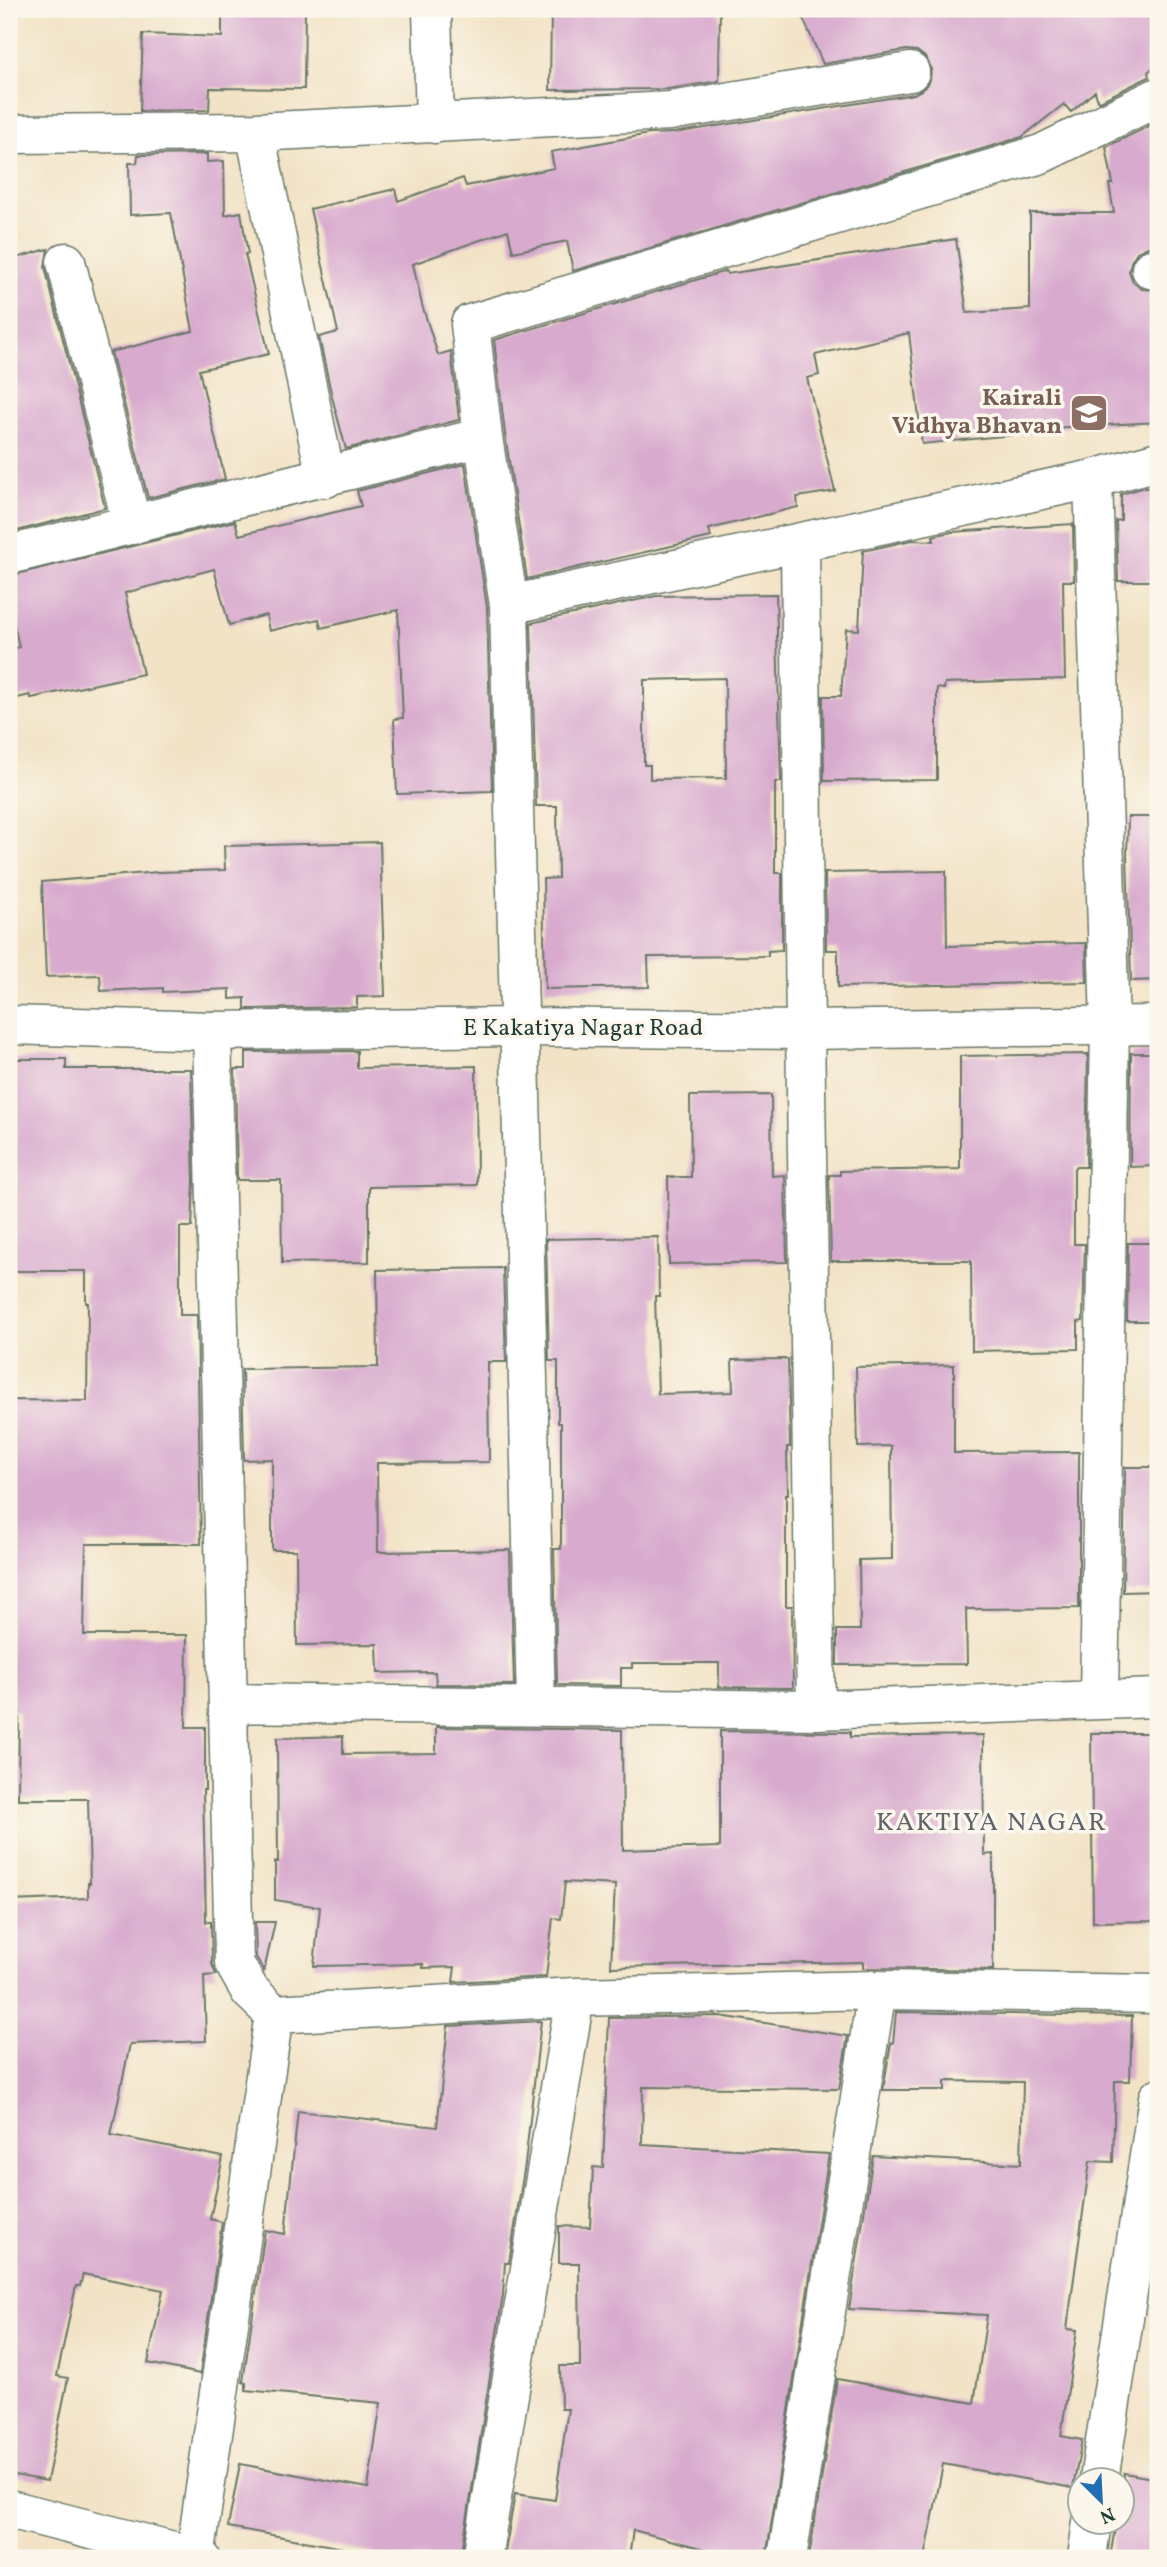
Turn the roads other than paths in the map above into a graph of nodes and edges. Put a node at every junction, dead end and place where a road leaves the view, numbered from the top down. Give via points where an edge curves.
1 (432, 9) edge
2 (910, 72) dead end
3 (1158, 97) edge
4 (435, 124) junction
5 (254, 132) junction
6 (9, 134) edge
7 (66, 262) dead end
8 (483, 437) junction
9 (1158, 461) edge
10 (326, 478) junction
11 (1093, 479) junction
12 (132, 525) junction
13 (800, 543) junction
14 (9, 555) edge
15 (509, 605) junction
16 (9, 1025) edge
17 (1110, 1025) junction
18 (1158, 1025) edge
19 (521, 1027) junction
20 (805, 1030) junction
21 (212, 1031) junction
22 (1158, 1698) edge
23 (1099, 1699) junction
24 (229, 1703) junction
25 (536, 1706) junction
26 (816, 1710) junction
27 (877, 1990) junction
28 (1158, 1994) edge
29 (575, 1997) junction
30 (274, 2014) junction
31 (1158, 2098) edge
32 (1101, 2466) edge
33 (9, 2509) edge
34 (1090, 2536) edge
35 (197, 2558) edge
36 (482, 2558) edge
37 (787, 2558) edge
38 (1087, 2558) edge

1 - 4 street
2 - 4 street via 670,111
3 - 8 street via 1041,154 470,324
4 - 5 street
5 - 6 street
5 - 10 street
7 - 12 street
8 - 10 street
8 - 15 street
9 - 11 street
10 - 12 street
11 - 13 street
11 - 17 street
12 - 14 street
13 - 15 street
13 - 20 street
15 - 19 street
16 - 21 street, E Kakatiya Nagar Road
17 - 18 street, E Kakatiya Nagar Road
17 - 20 street, E Kakatiya Nagar Road
17 - 23 street
19 - 20 street, E Kakatiya Nagar Road
19 - 21 street, E Kakatiya Nagar Road
19 - 25 street
20 - 26 street
21 - 24 street
22 - 23 street
23 - 26 street
24 - 25 street
24 - 30 street via 234,1963 250,1991
25 - 26 street
27 - 28 street
27 - 29 street
27 - 37 street
29 - 30 street
29 - 36 street
30 - 35 street
31 - 32 street
33 - 35 street
34 - 38 street

